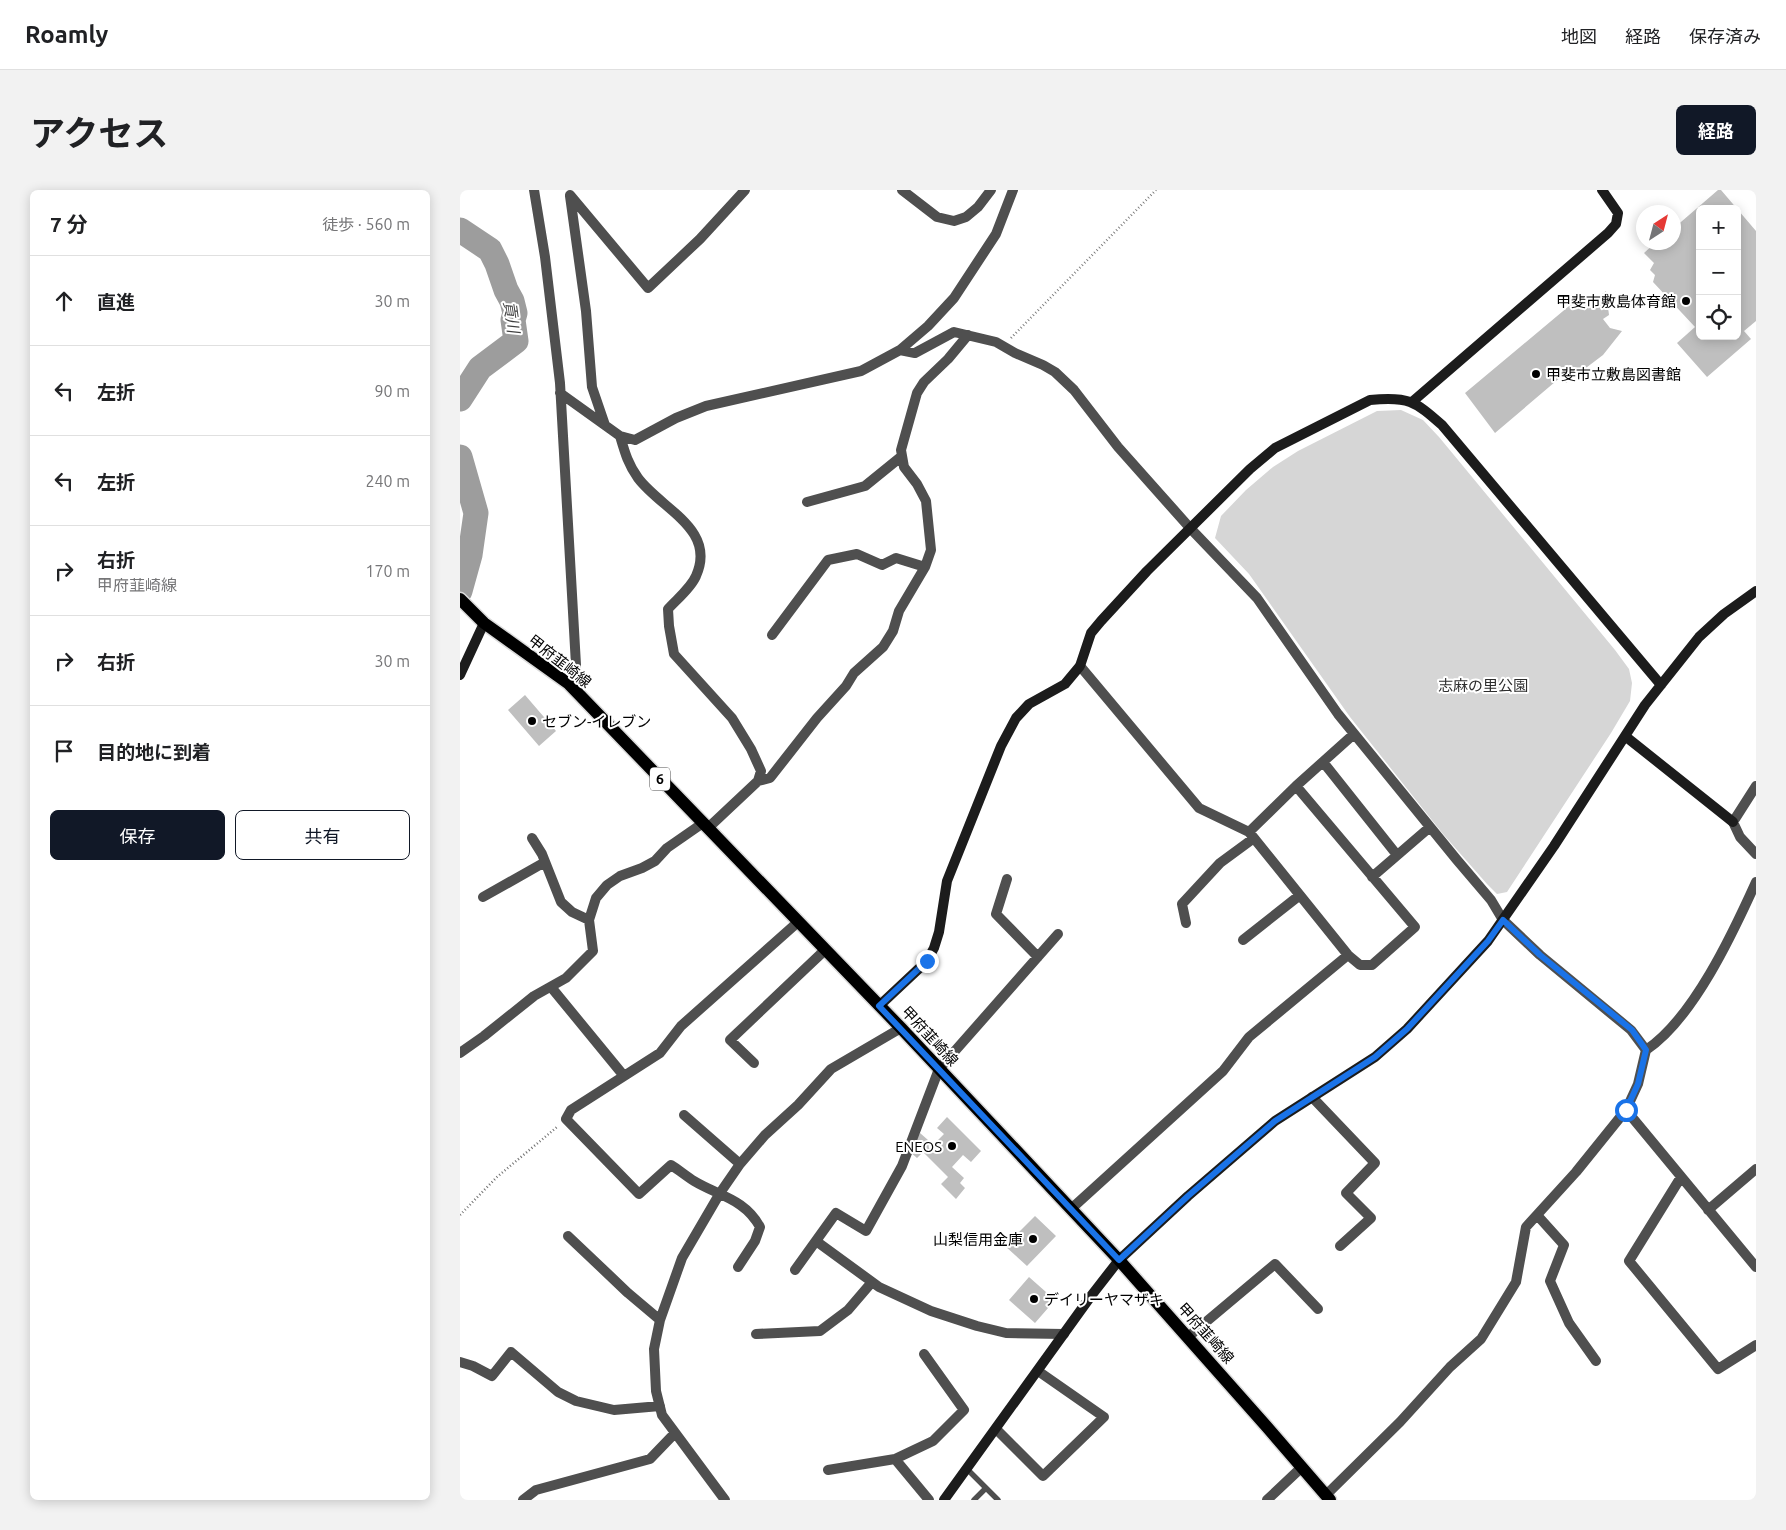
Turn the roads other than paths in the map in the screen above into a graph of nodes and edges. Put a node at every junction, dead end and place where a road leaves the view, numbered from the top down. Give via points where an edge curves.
1 (534, 190) edge
2 (745, 190) edge
3 (902, 190) edge
4 (990, 190) edge
5 (1013, 190) edge
6 (1602, 190) edge
7 (570, 193) edge
8 (968, 335) junction
9 (900, 350) junction
10 (560, 393) junction
11 (1412, 402) junction
12 (605, 424) junction
13 (620, 436) junction
14 (902, 456) junction
15 (806, 502) dead end
16 (1190, 528) junction
17 (925, 567) junction
18 (1756, 591) edge
19 (460, 599) edge
20 (484, 622) junction
21 (772, 635) dead end
22 (1080, 666) junction
23 (460, 675) edge
24 (569, 684) junction
25 (1660, 685) junction
26 (1354, 734) junction
27 (1625, 736) junction
28 (1323, 762) junction
29 (758, 780) junction
30 (1296, 786) junction
31 (1756, 786) edge
32 (1733, 822) junction
33 (706, 826) junction
34 (1430, 827) junction
35 (1252, 835) junction
36 (532, 838) dead end
37 (1756, 854) edge
38 (1397, 855) junction
39 (545, 862) junction
40 (1372, 876) junction
41 (1007, 879) dead end
42 (1756, 882) edge
43 (1300, 895) junction
44 (483, 897) dead end
45 (589, 920) junction
46 (1503, 920) junction
47 (798, 922) junction
48 (1186, 922) dead end
49 (1058, 934) dead end
50 (1243, 940) dead end
51 (825, 950) junction
52 (1348, 955) junction
53 (1038, 957) junction
54 (551, 987) junction
55 (879, 1006) junction
56 (901, 1028) junction
57 (1646, 1050) junction
58 (460, 1052) edge
59 (754, 1063) dead end
60 (939, 1069) junction
61 (624, 1076) junction
62 (1312, 1097) junction
63 (1626, 1110) junction
64 (684, 1115) dead end
65 (740, 1164) junction
66 (1756, 1168) edge
67 (1681, 1177) junction
68 (720, 1193) junction
69 (1071, 1209) junction
70 (1708, 1210) junction
71 (1537, 1215) junction
72 (568, 1236) dead end
73 (816, 1241) junction
74 (1340, 1246) dead end
75 (1119, 1260) junction
76 (738, 1267) dead end
77 (1756, 1267) edge
78 (795, 1270) dead end
79 (872, 1282) junction
80 (1318, 1309) dead end
81 (660, 1320) junction
82 (756, 1334) dead end
83 (1064, 1334) junction
84 (1188, 1337) junction
85 (1756, 1345) edge
86 (924, 1354) dead end
87 (1596, 1361) dead end
88 (460, 1362) edge
89 (1038, 1370) junction
90 (660, 1406) junction
91 (996, 1429) junction
92 (675, 1433) junction
93 (895, 1459) junction
94 (1302, 1467) junction
95 (967, 1469) junction
96 (828, 1470) dead end
97 (986, 1488) junction
98 (1328, 1497) edge
99 (523, 1500) edge
100 (725, 1500) edge
101 (929, 1500) edge
102 (944, 1500) edge
103 (974, 1500) edge
104 (998, 1500) edge
105 (1267, 1500) edge

1 - 10 street
2 - 7 street via 648,288
3 - 4 street via 937,217 954,221 966,217 978,207
5 - 9 street via 996,234 954,298
6 - 11 street via 1618,213 1616,224 1608,233
7 - 12 street via 586,311 592,387
8 - 9 street via 954,332 916,353
8 - 14 street via 917,393
8 - 16 street via 996,342 1055,372 1074,390
9 - 13 street via 861,371 706,406 635,440
10 - 12 street
10 - 24 street via 576,665
11 - 16 street via 1388,398 1370,400 1275,448
11 - 25 street via 1442,425
12 - 13 street
13 - 29 street via 627,461 640,480 689,526 699,542 702,560 695,578 668,608 674,654 732,718 761,771
14 - 15 street via 865,486
14 - 17 street via 904,467 926,501 931,550
16 - 22 street via 1091,633
16 - 26 street via 1257,598
17 - 21 street via 896,558 882,564 857,554 828,560
17 - 29 street via 899,611 893,631 883,647 854,673 770,778
18 - 25 street via 1724,614 1699,638
19 - 20 main road, 甲府韮崎線 / 6
20 - 23 street
20 - 24 main road, 甲府韮崎線 / 6
22 - 35 street via 1199,808
22 - 55 street via 1065,684 1028,704 1016,718 1001,746 947,882 934,948 927,961
24 - 33 main road, 甲府韮崎線 / 6
25 - 27 street
26 - 28 street
26 - 34 street
27 - 32 street
27 - 46 street
28 - 30 street
28 - 38 street
29 - 33 street
30 - 35 street
30 - 40 street
31 - 32 street
32 - 37 street via 1740,837
33 - 45 street via 667,848 655,861 607,885 596,898
33 - 47 main road, 甲府韮崎線 / 6
34 - 38 street
34 - 46 street via 1491,900
35 - 43 street
35 - 48 street via 1220,863 1182,904
36 - 39 street
38 - 40 street
39 - 44 street
39 - 45 street via 561,902
40 - 52 street via 1415,927 1372,965 1360,965
41 - 53 street via 996,914
42 - 57 street via 1727,943 1697,993 1676,1022
43 - 50 street
43 - 52 street
45 - 54 street via 593,950 566,978
46 - 57 street via 1540,955 1632,1030
46 - 62 street via 1488,941 1407,1029 1375,1057
47 - 51 main road, 甲府韮崎線 / 6
47 - 61 street via 681,1026 660,1053
49 - 53 street
51 - 55 main road, 甲府韮崎線 / 6
51 - 59 street via 730,1040
52 - 69 street via 1250,1037 1223,1071
53 - 60 street
54 - 58 street via 534,996
54 - 61 street
55 - 56 main road, 甲府韮崎線 / 6
56 - 60 main road, 甲府韮崎線 / 6
56 - 65 street via 832,1069
57 - 63 street via 1638,1084
60 - 69 main road, 甲府韮崎線 / 6
60 - 73 street via 902,1166 866,1232 836,1213
61 - 68 street via 571,1110 566,1119 639,1194 671,1165
62 - 74 street via 1375,1163 1346,1193 1371,1218
62 - 75 street via 1275,1121
63 - 67 street
63 - 71 street
64 - 65 street
65 - 68 street
66 - 70 street
67 - 70 street
67 - 85 street via 1629,1261 1718,1369
68 - 76 street via 741,1204 760,1227
68 - 81 street via 682,1258
69 - 75 main road, 甲府韮崎線 / 6
70 - 77 street
71 - 87 street via 1564,1245 1550,1281 1569,1323
71 - 98 street via 1526,1227 1516,1282 1481,1338 1450,1366
72 - 81 street
73 - 78 street
73 - 79 street
75 - 83 street
75 - 84 main road, 甲府韮崎線 / 6
79 - 82 street via 848,1310 820,1331
79 - 83 street via 931,1311 977,1326 1006,1333
80 - 84 street via 1275,1264
81 - 90 street via 654,1349
83 - 89 street
84 - 94 main road, 甲府韮崎線 / 6
86 - 93 street via 964,1410 933,1441
88 - 90 street via 492,1376 511,1352 558,1392 576,1401 614,1410
89 - 91 street
89 - 91 street via 1104,1417 1043,1476
90 - 92 street via 662,1415
91 - 95 street
92 - 99 street via 650,1459 536,1490
92 - 100 street
93 - 96 street
93 - 101 street
94 - 98 main road, 甲府韮崎線 / 6
94 - 105 street
95 - 97 lane
95 - 102 street
97 - 103 lane
97 - 104 lane

